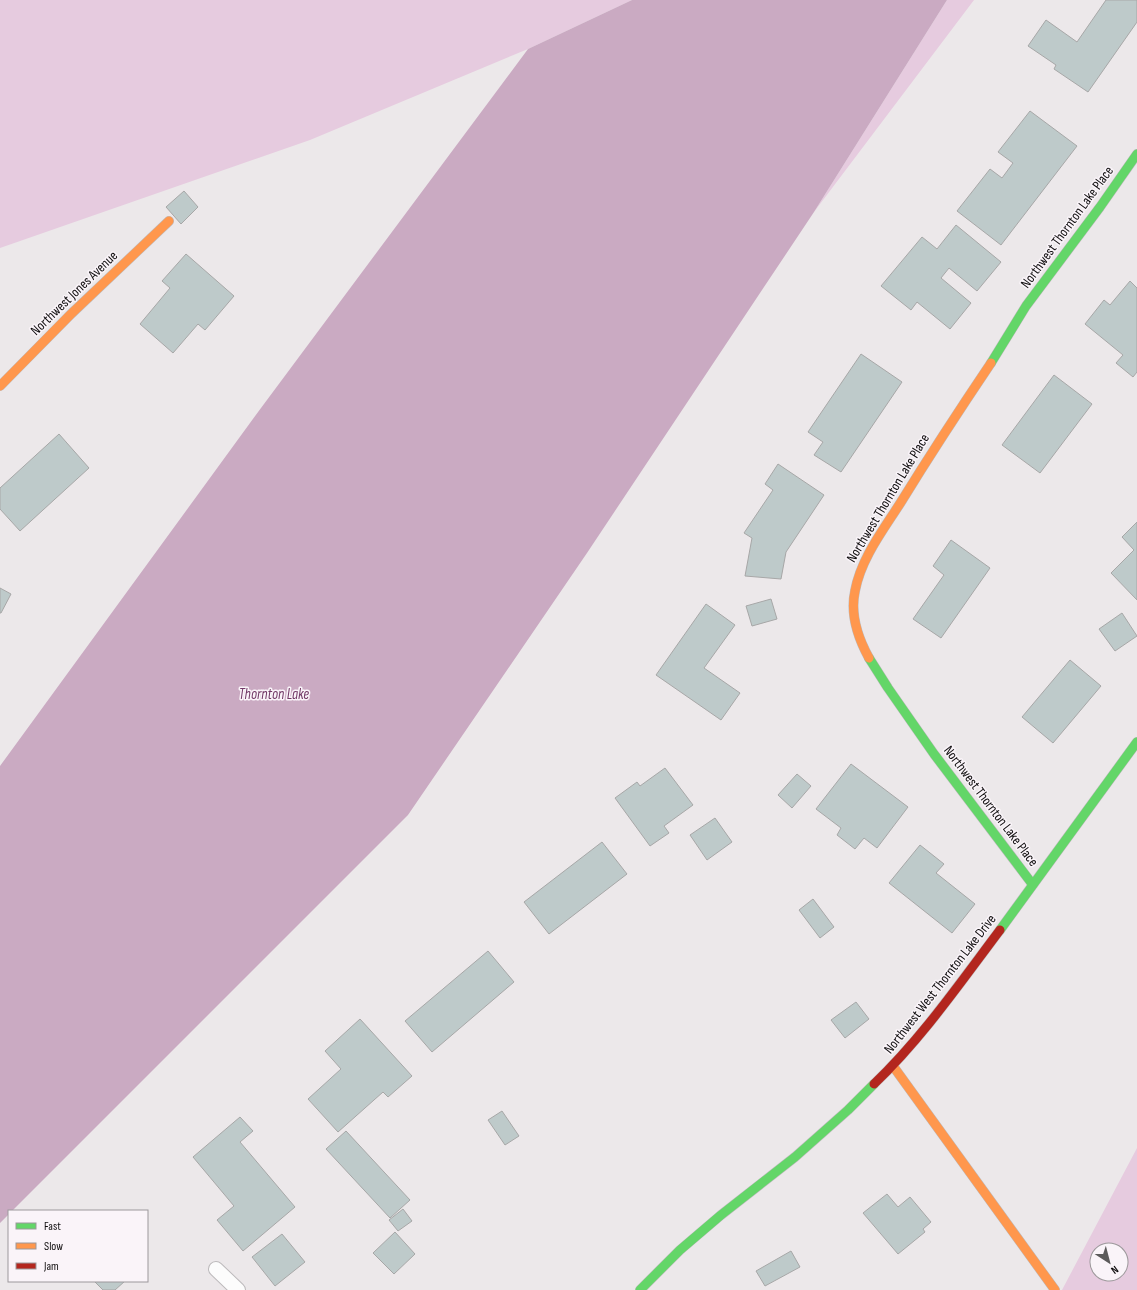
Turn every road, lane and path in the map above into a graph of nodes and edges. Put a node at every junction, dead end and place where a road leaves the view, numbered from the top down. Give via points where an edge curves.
1 (1137, 154) edge
2 (169, 221) dead end
3 (0, 386) edge
4 (1137, 742) edge
5 (1033, 884) junction
6 (893, 1066) junction
7 (216, 1269) dead end
8 (238, 1290) edge
9 (640, 1290) edge
10 (1055, 1290) edge

1 - 5 street, Northwest Thornton Lake Place via 1026,306 871,550 854,588 853,602 858,635 873,664 922,737
2 - 3 street, Northwest Jones Avenue
4 - 5 street, Northwest West Thornton Lake Drive
5 - 6 street, Northwest West Thornton Lake Drive via 948,1000
6 - 9 street, Northwest West Thornton Lake Drive via 795,1157 720,1215 680,1250
6 - 10 street
7 - 8 lane

